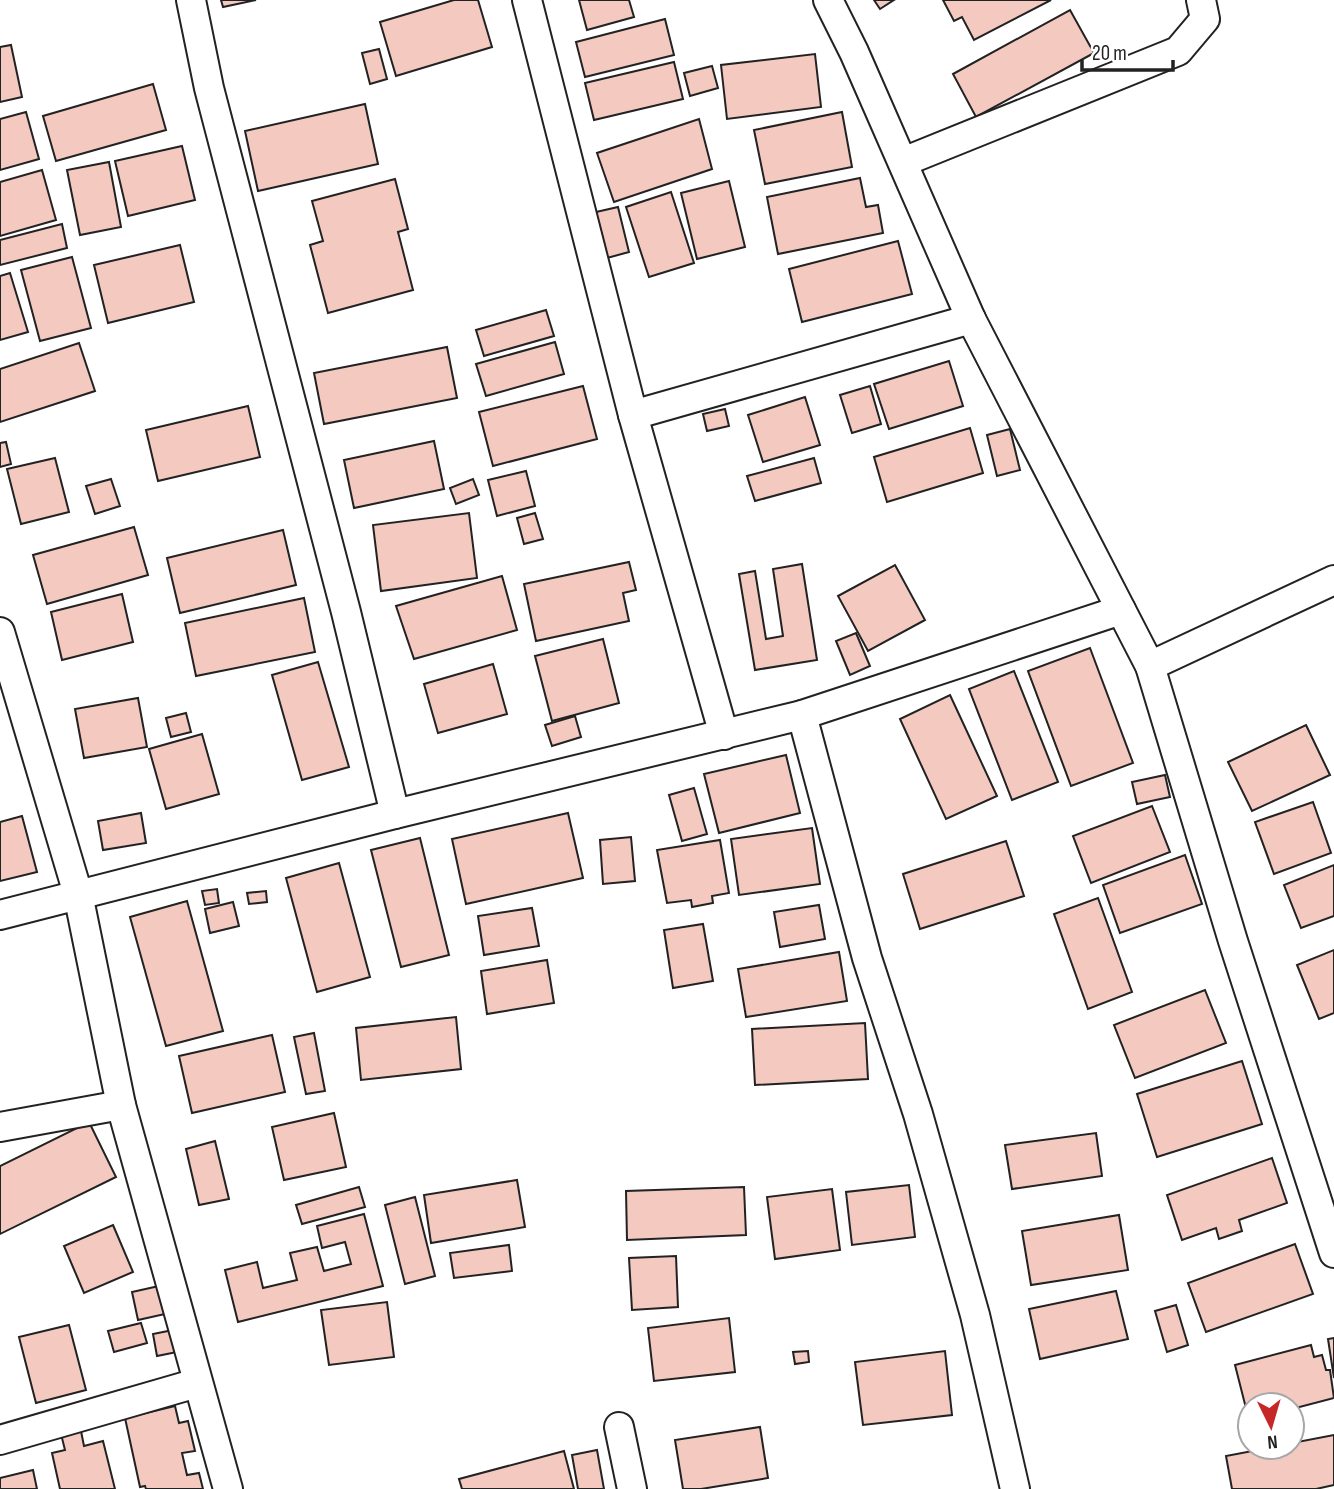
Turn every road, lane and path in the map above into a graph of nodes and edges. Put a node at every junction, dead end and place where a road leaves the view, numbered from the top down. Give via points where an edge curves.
1 (191, 0) edge
2 (527, 0) edge
3 (828, 0) edge
4 (1201, 0) edge
5 (903, 162) junction
6 (971, 319) junction
7 (633, 415) junction
8 (1334, 580) edge
9 (1121, 610) junction
10 (0, 632) edge
11 (1150, 666) junction
12 (802, 715) junction
13 (724, 735) junction
14 (395, 814) junction
15 (78, 894) junction
16 (0, 915) edge
17 (121, 1105) junction
18 (0, 1127) edge
19 (1334, 1253) edge
20 (197, 1383) junction
21 (620, 1427) dead end
22 (0, 1440) edge
23 (228, 1489) edge
24 (632, 1489) edge
25 (1015, 1489) edge

1 - 14 street via 209,88
2 - 7 street
3 - 5 street
4 - 5 street via 1205,19 1178,51
5 - 6 street
6 - 7 street
6 - 9 street
7 - 13 street
8 - 11 street
9 - 11 street
9 - 12 street
10 - 15 street
11 - 19 street
12 - 13 street
12 - 25 street via 867,958 918,1114 975,1315
13 - 14 street
14 - 15 street
15 - 16 street
15 - 17 street
17 - 18 street
17 - 20 street
20 - 22 street
20 - 23 street
21 - 24 street

